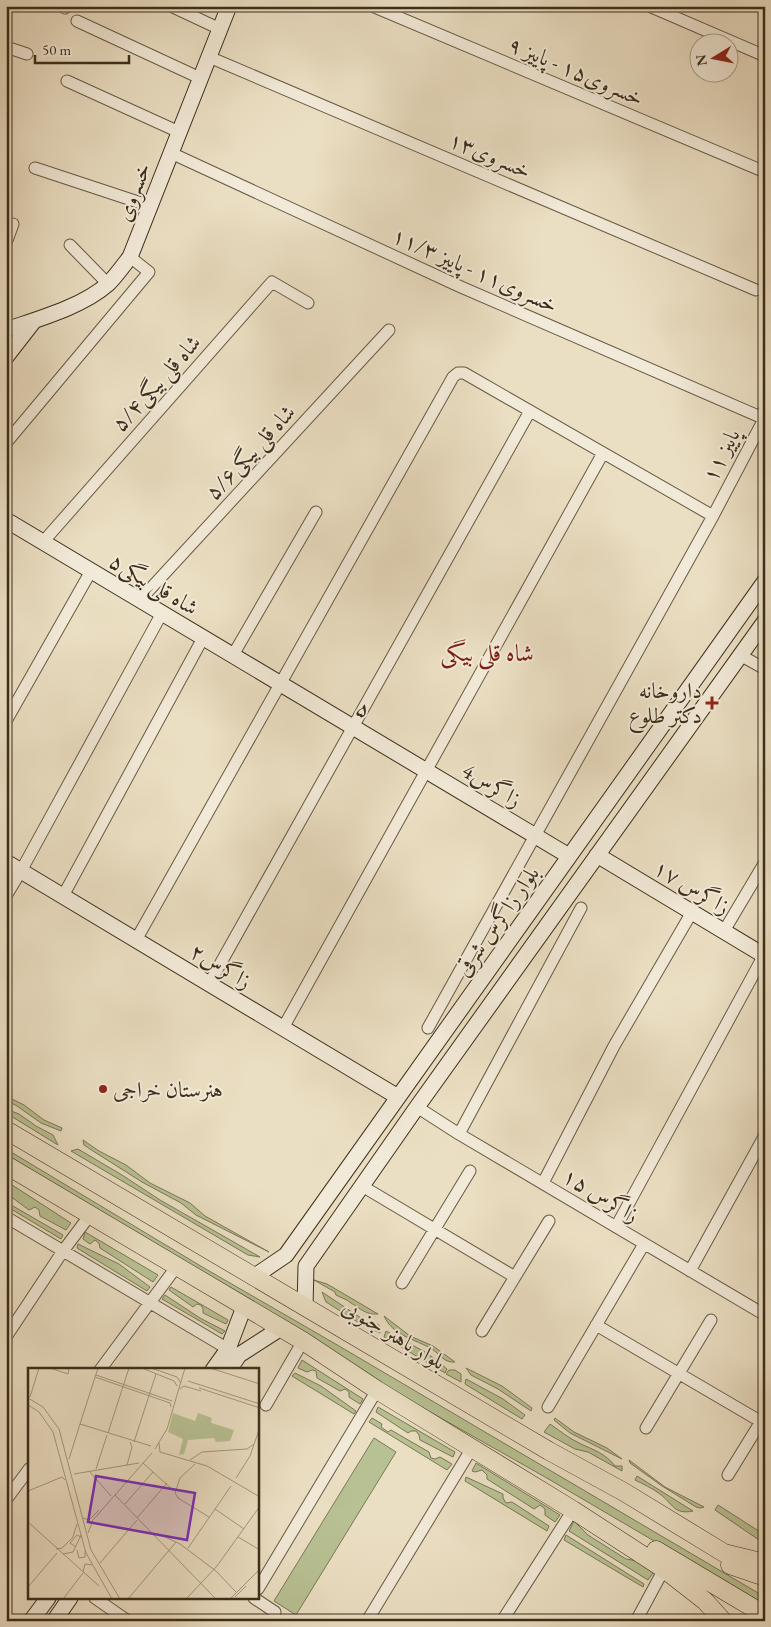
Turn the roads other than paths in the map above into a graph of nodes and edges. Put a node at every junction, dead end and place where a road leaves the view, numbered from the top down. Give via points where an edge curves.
1 (171, 6) edge
2 (229, 6) edge
3 (372, 6) edge
4 (649, 6) edge
5 (77, 21) dead end
6 (220, 29) junction
7 (6, 47) edge
8 (26, 54) dead end
9 (765, 56) edge
10 (209, 57) junction
11 (200, 78) junction
12 (67, 81) dead end
13 (179, 132) junction
14 (171, 153) junction
15 (35, 168) dead end
16 (765, 172) edge
17 (150, 206) junction
18 (13, 224) dead end
19 (6, 244) edge
20 (70, 245) dead end
21 (130, 257) junction
22 (108, 284) junction
23 (756, 290) dead end
24 (308, 303) dead end
25 (34, 320) junction
26 (6, 330) edge
27 (389, 330) dead end
28 (6, 357) edge
29 (530, 411) junction
30 (764, 417) edge
31 (6, 443) edge
32 (603, 453) junction
33 (316, 512) dead end
34 (713, 516) junction
35 (6, 520) edge
36 (43, 542) junction
37 (91, 571) junction
38 (765, 581) edge
39 (140, 600) junction
40 (162, 613) junction
41 (765, 621) edge
42 (203, 638) junction
43 (232, 655) junction
44 (740, 655) junction
45 (765, 669) edge
46 (280, 684) junction
47 (674, 707) junction
48 (693, 720) junction
49 (6, 721) edge
50 (352, 727) junction
51 (426, 771) junction
52 (535, 836) junction
53 (597, 855) junction
54 (569, 856) junction
55 (6, 862) edge
56 (765, 862) edge
57 (21, 871) junction
58 (6, 896) edge
59 (63, 896) junction
60 (581, 908) dead end
61 (692, 912) junction
62 (724, 931) junction
63 (136, 940) junction
64 (765, 955) edge
65 (486, 973) junction
66 (209, 984) junction
67 (504, 986) junction
68 (283, 1028) junction
69 (428, 1028) dead end
70 (398, 1097) junction
71 (417, 1107) junction
72 (6, 1130) edge
73 (459, 1134) junction
74 (765, 1135) edge
75 (8, 1169) edge
76 (470, 1171) dead end
77 (543, 1183) junction
78 (362, 1186) junction
79 (90, 1215) junction
80 (6, 1217) edge
81 (549, 1221) dead end
82 (616, 1227) junction
83 (435, 1229) junction
84 (644, 1244) junction
85 (63, 1251) junction
86 (286, 1255) junction
87 (176, 1266) junction
88 (306, 1266) junction
89 (690, 1271) junction
90 (255, 1276) junction
91 (515, 1277) junction
92 (402, 1283) dead end
93 (149, 1302) junction
94 (244, 1306) junction
95 (305, 1307) junction
96 (764, 1314) edge
97 (712, 1320) dead end
98 (596, 1325) junction
99 (280, 1328) junction
100 (482, 1331) dead end
101 (6, 1337) edge
102 (303, 1341) junction
103 (234, 1352) junction
104 (101, 1368) edge
105 (215, 1368) edge
106 (230, 1368) edge
107 (679, 1374) junction
108 (377, 1390) junction
109 (461, 1399) junction
110 (266, 1405) dead end
111 (548, 1407) dead end
112 (763, 1420) edge
113 (646, 1428) dead end
114 (444, 1431) junction
115 (472, 1448) junction
116 (28, 1470) edge
117 (728, 1475) dead end
118 (6, 1500) edge
119 (573, 1510) junction
120 (765, 1563) edge
121 (664, 1569) junction
122 (765, 1577) edge
123 (259, 1587) edge
124 (47, 1600) edge
125 (69, 1600) edge
126 (98, 1600) edge
127 (257, 1600) edge
128 (275, 1612) dead end
129 (763, 1614) edge
130 (724, 1620) edge
131 (31, 1621) edge
132 (54, 1621) edge
133 (128, 1621) edge
134 (367, 1621) edge
135 (502, 1621) edge
136 (636, 1621) edge

1 - 6 street
2 - 6 street, خسروى
3 - 16 street, خسروى۱۵ - پاییز ۹
4 - 9 street
5 - 11 street
6 - 10 street, خسروى
7 - 8 street
10 - 11 street, خسروى
10 - 23 street, خسروى۱۳
11 - 13 street, خسروى
12 - 13 street
13 - 14 street, خسروى
14 - 17 street, خسروى
14 - 30 street, خسروى۱۱ - پاییز ۱۱/۳ via 461,287
15 - 17 street
17 - 21 street, خسروى
18 - 19 street
20 - 22 street
21 - 22 street, خسروى
21 - 31 street via 149,272
22 - 25 street, خسروى via 57,313
24 - 36 street, شاه قلی بیگی۵/۴ via 272,282
25 - 26 street, خسروى
25 - 28 street
27 - 39 street, شاه قلی بیگی۵/۶
29 - 32 street
29 - 46 street via 464,373 453,377
29 - 50 street
30 - 34 street, پاییز ۱۱
32 - 34 street
32 - 51 street
33 - 43 street
34 - 52 street, پاییز ۱۱
35 - 36 street, شاه قلی بیگی۵
36 - 37 street, شاه قلی بیگی۵
37 - 39 street, شاه قلی بیگی۵
37 - 49 street
38 - 47 street, بلوار زاگرس شرقی
39 - 40 street, شاه قلی بیگی۵
40 - 42 street, شاه قلی بیگی۵
40 - 57 street
41 - 44 street, بلوار زاگرس شرقی
42 - 43 street, شاه قلی بیگی۵
42 - 59 street
43 - 46 street, شاه قلی بیگی۵
44 - 45 street
44 - 48 street, بلوار زاگرس شرقی
46 - 50 street, ۵
46 - 63 street
47 - 48 street
47 - 54 street, بلوار زاگرس شرقی
48 - 53 street, بلوار زاگرس شرقی
50 - 51 street, ۵
50 - 66 street
51 - 52 street, زاگرس4
51 - 68 street
52 - 54 street, زاگرس4
52 - 69 street, پاییز ۱۱
53 - 61 street, زاگرس ۱۷
53 - 67 street, بلوار زاگرس شرقی
54 - 65 street, بلوار زاگرس شرقی
55 - 57 street, زاگرس۲
56 - 62 street
57 - 58 street
57 - 59 street, زاگرس۲
59 - 63 street, زاگرس۲
60 - 73 street
61 - 62 street, زاگرس ۱۷
61 - 77 street via 614,1046
62 - 64 street, زاگرس ۱۷
63 - 66 street, زاگرس۲
64 - 82 street
65 - 67 street
65 - 70 street, بلوار زاگرس شرقی
66 - 68 street, زاگرس۲
67 - 71 street, بلوار زاگرس شرقی
68 - 70 street, زاگرس۲
70 - 86 street, بلوار زاگرس شرقی
71 - 73 street, زاگرس ۱۵
71 - 78 street, بلوار زاگرس شرقی
72 - 90 main road, بلوار باهنر جنوبی
73 - 77 street, زاگرس ۱۵
74 - 89 street
75 - 79 main road
76 - 83 street
77 - 82 street, زاگرس ۱۵
78 - 83 street
78 - 88 street, بلوار زاگرس شرقی
79 - 85 street
79 - 87 main road
80 - 85 street
81 - 91 street
82 - 84 street, زاگرس ۱۵
83 - 91 street
83 - 92 street
84 - 89 street, زاگرس ۱۵
84 - 98 street
85 - 93 street
85 - 101 street
86 - 88 street via 288,1264 293,1267
86 - 90 street, بلوار زاگرس شرقی
87 - 93 street
87 - 94 main road
88 - 95 street
89 - 96 street, زاگرس ۱۵
90 - 95 main road, بلوار باهنر جنوبی
91 - 100 street
93 - 103 street
93 - 104 street
94 - 99 main road
94 - 103 street
95 - 109 main road, بلوار باهنر جنوبی
97 - 107 street
98 - 107 street
98 - 111 street
99 - 102 main road
99 - 103 street
102 - 108 main road
102 - 110 street
103 - 105 street
103 - 106 street
107 - 112 street
107 - 113 street
108 - 114 main road
108 - 123 street
109 - 120 main road, بلوار باهنر جنوبی via 724,1553
109 - 122 main road via 510,1437 563,1470 720,1561
112 - 117 street
114 - 115 main road
114 - 129 main road via 566,1496
115 - 119 main road
115 - 134 street
116 - 118 street
119 - 121 main road
119 - 135 street
121 - 130 main road
121 - 136 street
124 - 131 street
125 - 132 street
126 - 133 street
127 - 128 street

